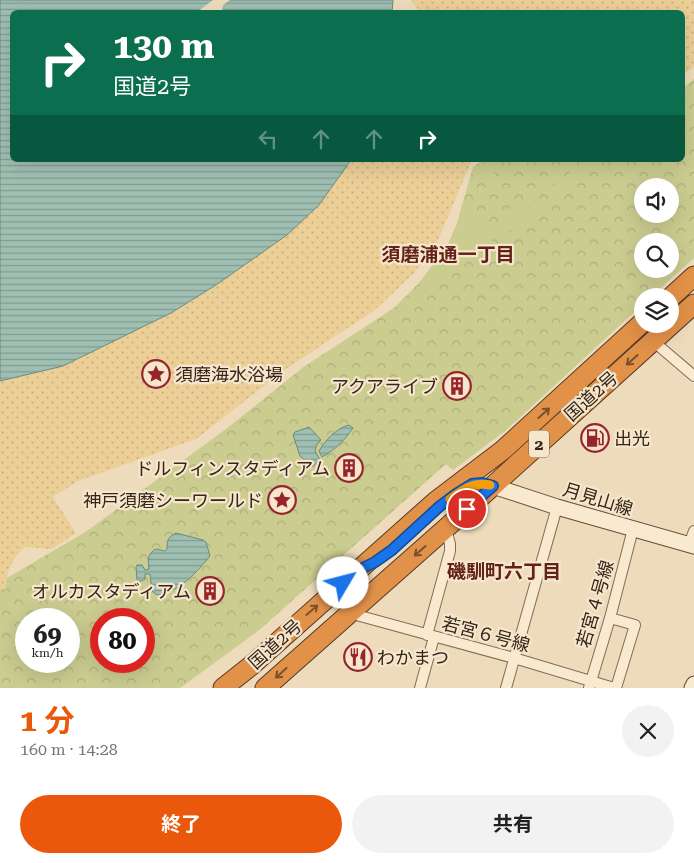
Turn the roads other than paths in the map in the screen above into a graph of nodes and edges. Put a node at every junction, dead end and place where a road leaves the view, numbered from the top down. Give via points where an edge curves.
1 (694, 276) edge
2 (679, 290) edge
3 (694, 304) edge
4 (634, 329) edge
5 (653, 341) junction
6 (694, 376) edge
7 (494, 456) junction
8 (493, 486) junction
9 (557, 507) junction
10 (446, 528) junction
11 (633, 529) junction
12 (692, 541) edge
13 (357, 571) junction
14 (349, 613) junction
15 (610, 618) junction
16 (431, 636) junction
17 (514, 658) junction
18 (590, 684) edge
19 (694, 684) edge
20 (224, 688) edge
21 (265, 688) edge
22 (420, 688) edge
23 (506, 688) edge
24 (615, 688) edge
25 (692, 688) edge

1 - 2 highway
3 - 5 highway, 国道2号 / 2
7 -> 4 highway, 国道2号 / 2
5 - 6 street
5 -> 8 highway, 国道2号 / 2
7 - 8 highway
7 - 13 highway, 国道2号 / 2 via 436,501
8 - 9 street, 月見山線
8 - 10 highway, 国道2号 / 2
8 - 13 highway, 2 via 472,484 456,494 392,550
9 - 11 street, 月見山線
9 - 17 street
10 -> 14 highway, 国道2号 / 2
10 - 16 street via 450,551
11 - 12 street, 月見山線
11 - 15 street, 若宮４号線
20 -> 13 highway, 国道2号 / 2
14 - 16 street, 若宮６号線
14 -> 21 highway, 国道2号 / 2
15 - 18 street, 若宮４号線
15 - 24 street via 635,625
16 - 17 street, 若宮６号線
16 - 22 street
17 - 18 street, 若宮６号線
17 - 23 street
18 - 24 street, 若宮６号線
19 - 25 street

